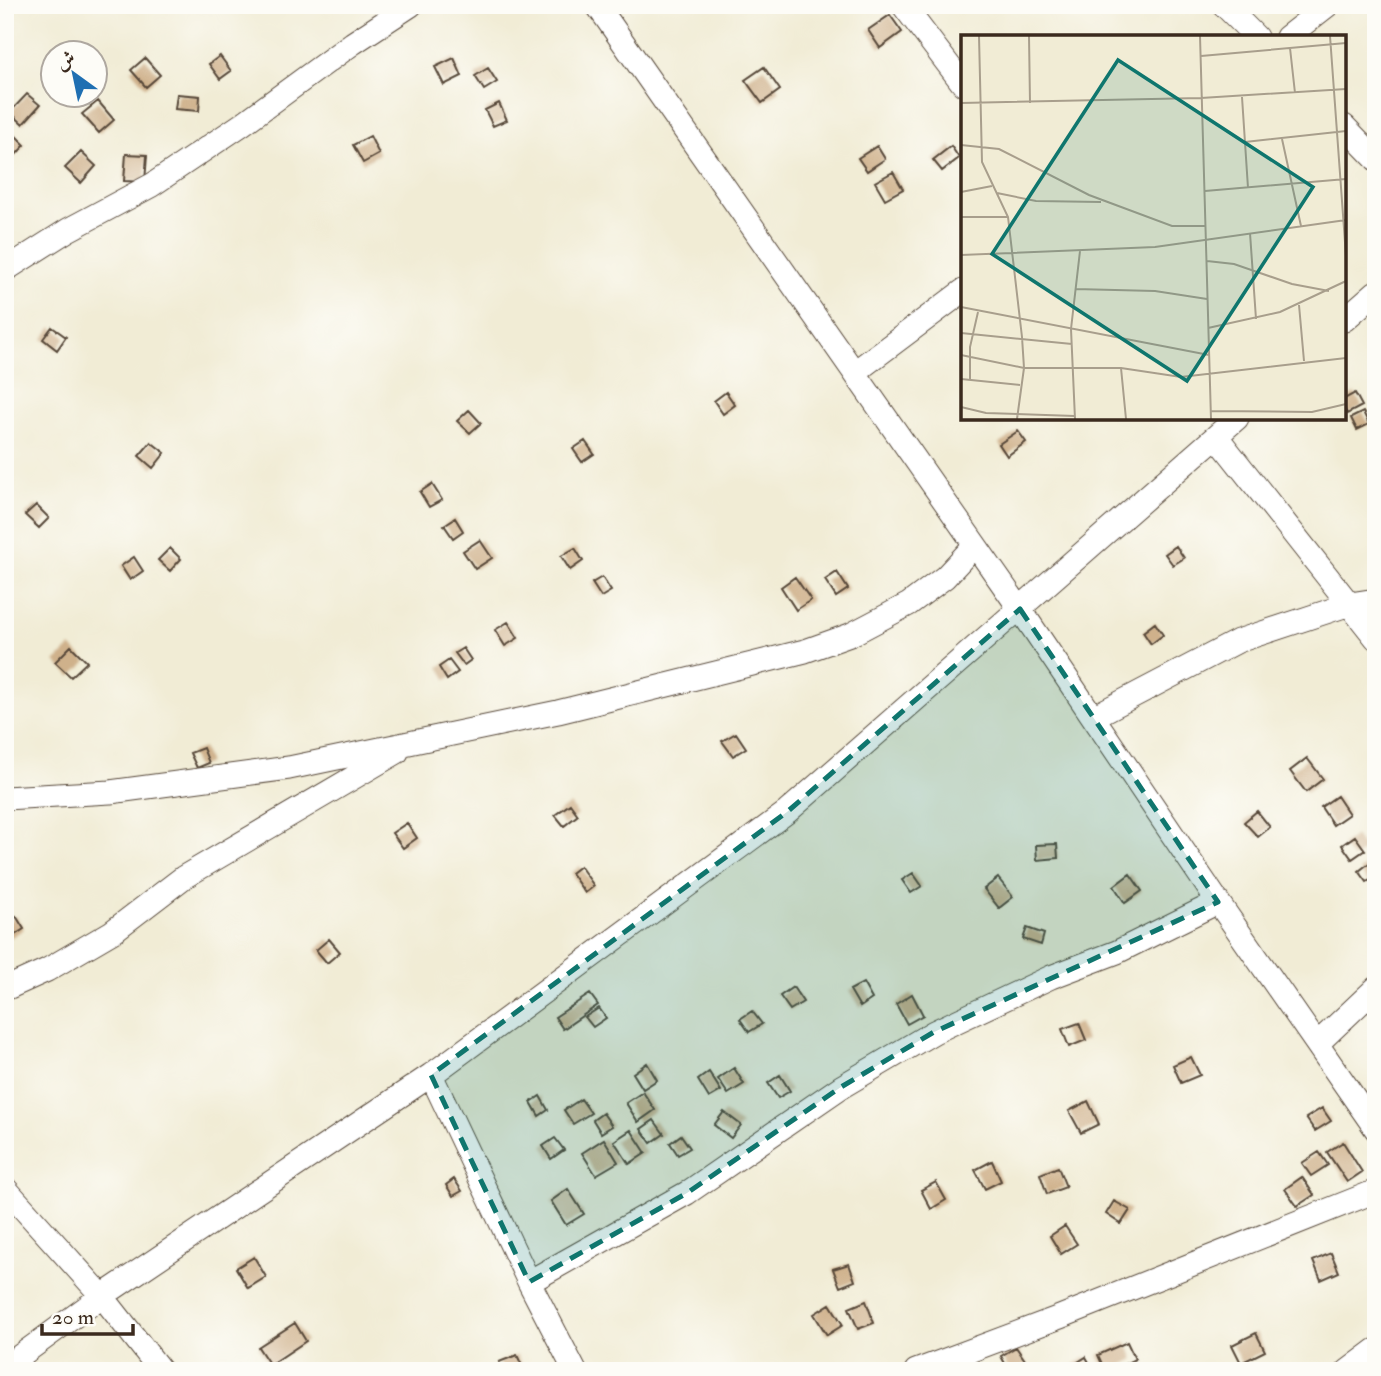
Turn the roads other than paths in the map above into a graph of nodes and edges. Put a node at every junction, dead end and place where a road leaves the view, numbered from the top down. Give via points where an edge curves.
1 (411, 5) edge
2 (597, 5) edge
3 (904, 5) edge
4 (1224, 5) edge
5 (1328, 5) edge
6 (1254, 35) edge
7 (1290, 35) edge
8 (961, 81) edge
9 (1346, 129) edge
10 (1376, 159) edge
11 (5, 270) edge
12 (961, 292) edge
13 (1376, 292) edge
14 (1346, 318) edge
15 (855, 372) junction
16 (1235, 420) edge
17 (1217, 437) junction
18 (974, 546) junction
19 (1376, 600) edge
20 (1350, 604) junction
21 (1020, 609) junction
22 (1376, 638) edge
23 (1093, 717) junction
24 (416, 741) junction
25 (5, 798) edge
26 (1218, 902) junction
27 (1376, 988) edge
28 (5, 989) edge
29 (1317, 1044) junction
30 (430, 1075) junction
31 (1376, 1129) edge
32 (5, 1188) edge
33 (1376, 1191) edge
34 (529, 1282) junction
35 (102, 1296) junction
36 (1376, 1350) edge
37 (5, 1367) edge
38 (161, 1371) edge
39 (575, 1371) edge
40 (916, 1371) edge
41 (1348, 1371) edge

1 - 11 street via 152,185
2 - 15 street
3 - 8 street
4 - 6 street
5 - 7 street
9 - 10 street
12 - 15 street
13 - 14 street
15 - 18 street
16 - 17 street
17 - 20 street
17 - 21 street
18 - 21 street
18 - 24 street via 945,577 909,604 805,652
19 - 20 street
20 - 22 street
20 - 23 street via 1238,641
21 - 23 street
21 - 30 street via 787,811
23 - 26 street
24 - 25 street via 275,770 110,792
24 - 28 street via 184,877 112,932
26 - 29 street
26 - 34 street via 934,1032 841,1087 687,1193
27 - 29 street
29 - 31 street
30 - 34 street
30 - 35 street
32 - 35 street
33 - 40 street
34 - 39 street
35 - 37 street
35 - 38 street
36 - 41 street

